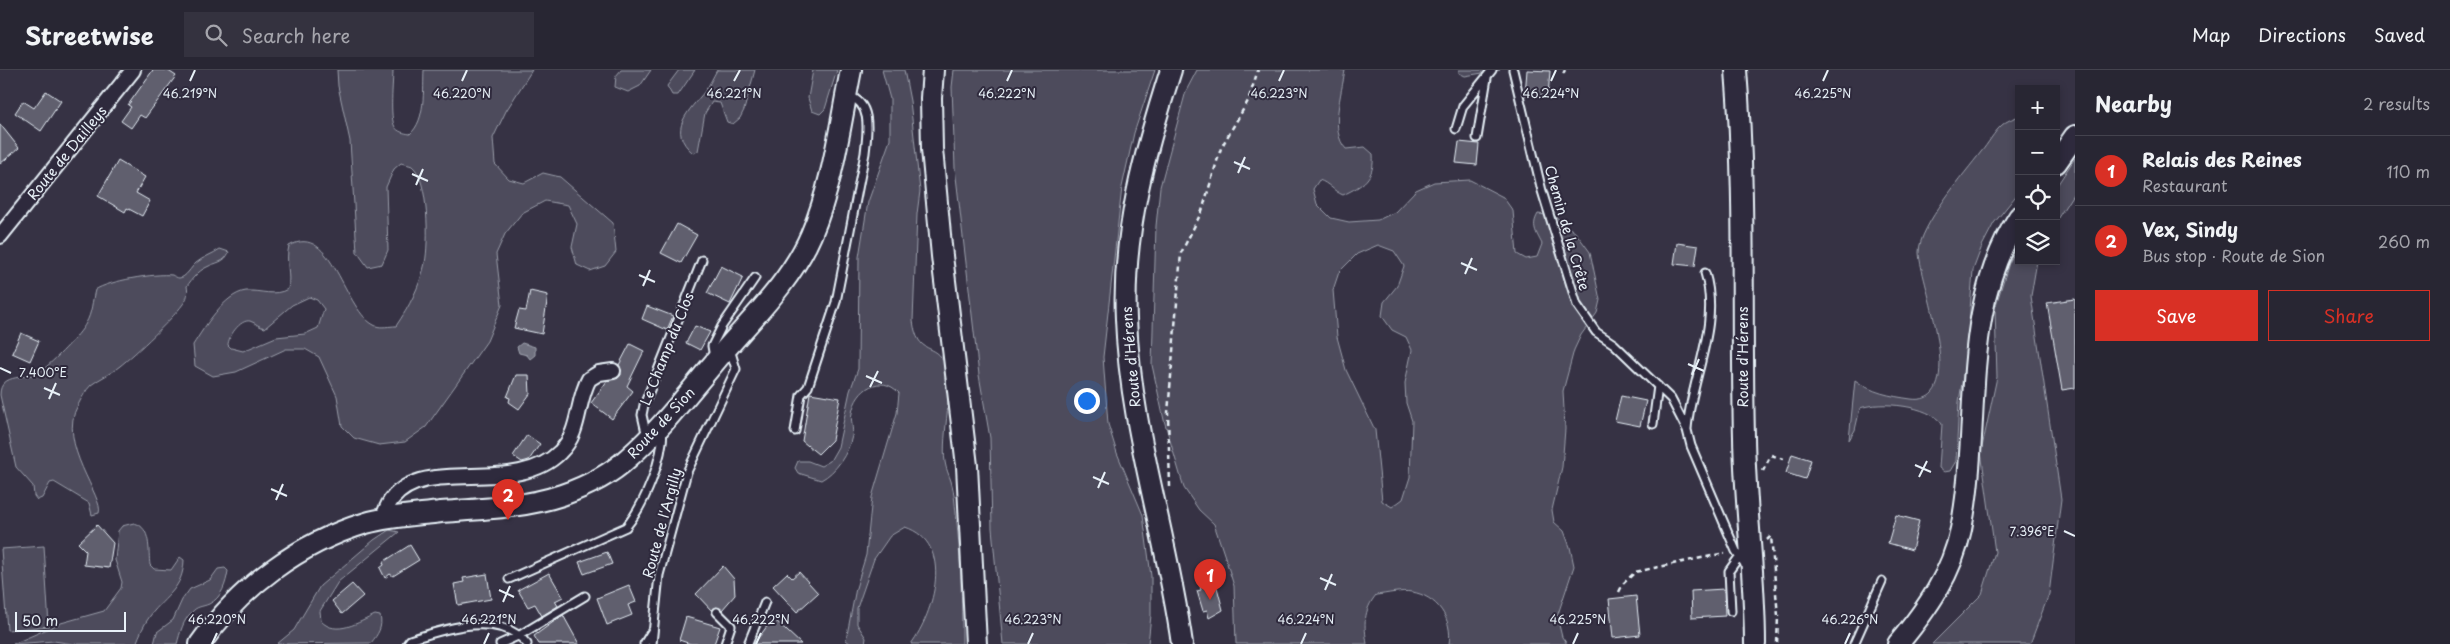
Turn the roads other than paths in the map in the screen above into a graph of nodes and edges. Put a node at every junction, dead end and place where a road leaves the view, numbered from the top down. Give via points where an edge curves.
1 (133, 70) edge
2 (851, 70) edge
3 (933, 70) edge
4 (1171, 70) edge
5 (1492, 70) edge
6 (1513, 70) edge
7 (1736, 70) edge
8 (1487, 77) junction
9 (846, 95) junction
10 (1456, 129) dead end
11 (2075, 136) edge
12 (1477, 138) dead end
13 (2060, 157) edge
14 (2018, 220) edge
15 (0, 236) edge
16 (702, 260) dead end
17 (1705, 273) dead end
18 (755, 278) dead end
19 (729, 346) junction
20 (715, 362) junction
21 (612, 371) dead end
22 (1658, 386) junction
23 (663, 423) junction
24 (1653, 424) dead end
25 (1687, 430) junction
26 (795, 431) dead end
27 (647, 439) junction
28 (382, 520) junction
29 (1742, 554) junction
30 (509, 579) dead end
31 (1882, 581) dead end
32 (585, 596) dead end
33 (765, 602) dead end
34 (1731, 611) dead end
35 (717, 612) dead end
36 (653, 628) junction
37 (520, 636) junction
38 (653, 643) edge
39 (200, 644) edge
40 (407, 644) edge
41 (500, 644) edge
42 (527, 644) edge
43 (644, 644) edge
44 (725, 644) edge
45 (748, 644) edge
46 (976, 644) edge
47 (1182, 644) edge
48 (1755, 644) edge
49 (1854, 644) edge
50 (1898, 644) edge

1 - 15 street, Route de Dailleys
2 - 9 main road, Route de Sion
3 - 46 main road via 932,149 967,466
4 - 47 main road, Route d'Hérens via 1135,199 1128,254 1126,318 1138,423 1170,566
5 - 8 lane
6 - 22 lane, Chemin de la Crête via 1542,191 1576,305 1596,332 1614,344
7 - 29 main road, Route d'Hérens via 1743,212 1745,493
8 - 10 lane via 1463,106
8 - 12 lane
9 - 19 main road, Route de Sion via 826,189 810,238 780,284
9 - 26 lane via 859,101 866,112 865,153 836,302 808,388 801,396
11 - 13 main road
14 - 50 main road via 2000,252 1982,315 1961,529 1941,586
16 - 27 lane, Le Champ du Clos via 644,405 642,416
17 - 25 lane via 1710,287 1710,310 1703,353 1688,406
18 - 20 lane via 712,346
19 - 20 main road, Route de Sion
19 - 36 lane, Route de l'Argilly via 736,369 687,472 659,575
20 - 23 main road, Route de Sion
21 - 28 street via 589,378 572,436 554,458 510,475 453,476 420,482 390,500
22 - 24 lane
22 - 25 lane, Chemin de la Crête via 1671,399
23 - 27 main road, Route de Sion
23 - 30 lane via 663,444 639,510 626,527
25 - 29 lane, Chemin de la Crête via 1691,446
27 - 28 main road, Route de Sion via 627,460 606,474 562,495 489,509
28 - 39 main road, Route de Sion via 365,523 316,543 272,570 233,605
29 - 34 lane via 1729,571
29 - 48 main road, Route d'Hérens via 1753,576
31 - 49 lane
32 - 37 lane
33 - 45 lane
35 - 44 lane via 730,626
36 - 38 lane, Route de l'Argilly
36 - 43 lane, Route de l'Argilly
37 - 40 lane via 506,627 457,625 410,640
37 - 41 lane
37 - 42 lane

